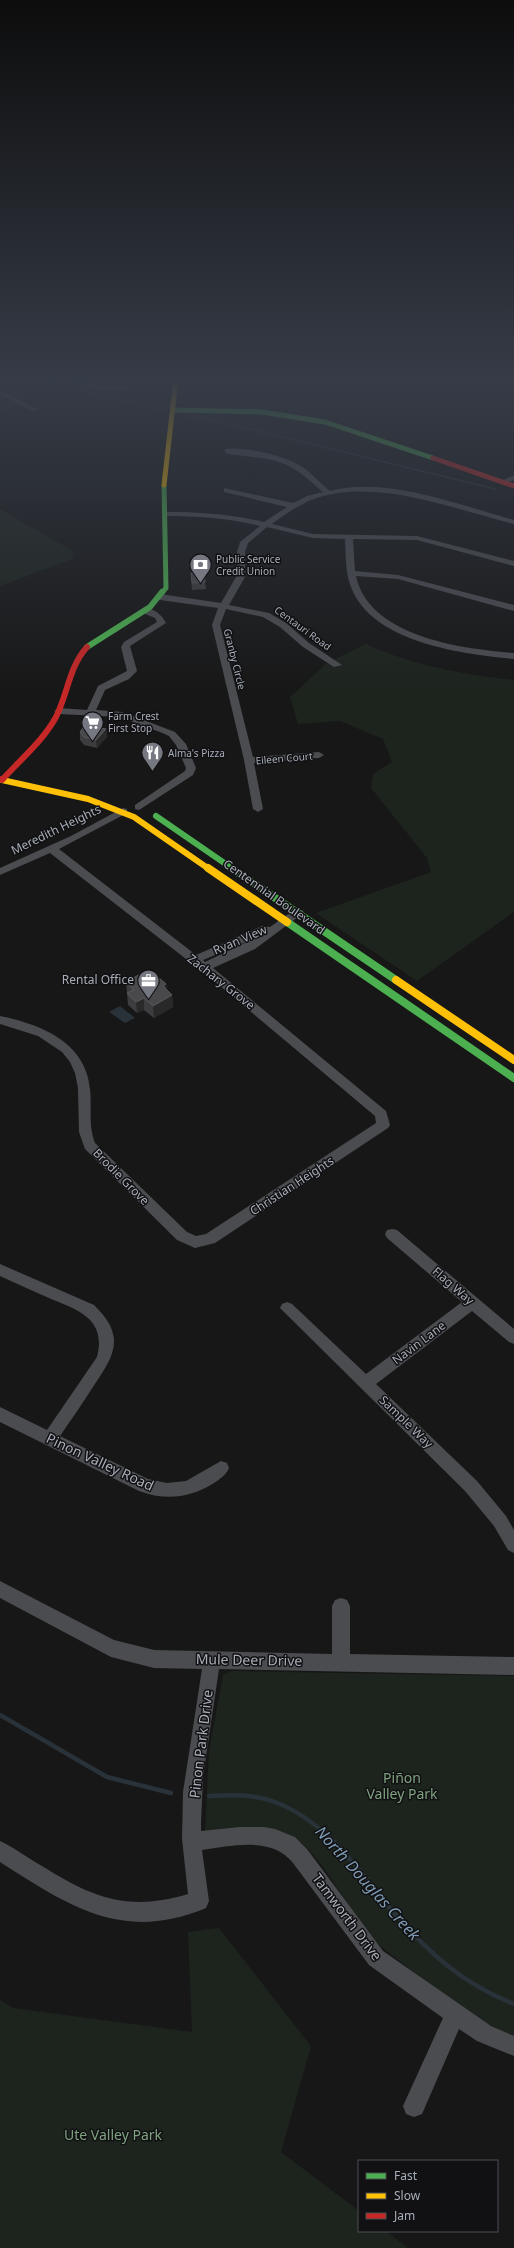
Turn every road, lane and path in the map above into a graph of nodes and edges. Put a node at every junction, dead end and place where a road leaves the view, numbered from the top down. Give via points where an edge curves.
1 (164, 483) edge
2 (317, 483) edge
3 (227, 490) dead end
4 (328, 493) junction
5 (294, 506) junction
6 (166, 514) junction
7 (514, 522) edge
8 (267, 525) junction
9 (349, 537) junction
10 (514, 564) edge
11 (352, 573) junction
12 (160, 597) junction
13 (224, 606) junction
14 (514, 608) edge
15 (146, 611) junction
16 (514, 656) edge
17 (337, 665) dead end
18 (59, 711) junction
19 (91, 712) junction
20 (319, 755) dead end
21 (249, 760) junction
22 (0, 769) edge
23 (10, 770) junction
24 (24, 774) dead end
25 (1, 779) edge
26 (136, 805) joint
27 (258, 809) dead end
28 (123, 812) junction
29 (50, 848) junction
30 (0, 872) edge
31 (298, 912) junction
32 (286, 920) junction
33 (194, 960) junction
34 (204, 967) junction
35 (0, 1020) edge
36 (514, 1060) edge
37 (514, 1078) edge
38 (384, 1122) joint
39 (392, 1234) dead end
40 (195, 1242) joint
41 (0, 1270) edge
42 (473, 1302) junction
43 (287, 1308) dead end
44 (514, 1338) edge
45 (366, 1383) junction
46 (0, 1414) edge
47 (50, 1438) junction
48 (222, 1468) dead end
49 (514, 1545) edge
50 (0, 1589) edge
51 (341, 1606) dead end
52 (212, 1659) junction
53 (341, 1661) junction
54 (514, 1666) edge
55 (193, 1841) junction
56 (0, 1852) edge
57 (455, 2015) junction
58 (514, 2046) edge
59 (414, 2106) dead end

1 - 6 main road
2 - 4 street
3 - 5 street
4 - 5 street, Granby Circle
4 - 7 street, Granby Circle via 366,490 393,492
5 - 8 street, Granby Circle
6 - 8 street via 224,515
6 - 12 main road via 167,584
8 - 9 street via 304,535
8 - 13 street, Granby Circle via 243,545 240,580
9 - 10 street via 417,538
9 - 11 street
11 - 14 street via 393,576
11 - 16 street via 361,600 392,626 446,646
12 - 13 street, Centauri Road
12 - 15 main road
13 - 17 street, Centauri Road via 258,612 273,618 300,641
13 - 21 street, Granby Circle via 216,621 216,632
15 - 18 main road via 98,638 79,655 72,668
15 - 19 street via 158,616 162,623 127,644 125,647 132,672 126,678 104,686 97,694
18 - 19 street
18 - 23 main road via 53,723
19 - 26 street via 129,716 172,734 181,744 191,768 189,773
20 - 21 street, Eileen Court
21 - 27 street, Granby Circle
22 - 23 main road
23 - 24 main road
23 - 25 main road
25 - 28 main road, Centennial Boulevard via 88,799
26 - 31 main road, Centennial Boulevard via 169,824
28 - 29 street, Meredith Heights
28 - 32 main road, Centennial Boulevard via 157,831
29 - 30 street, Meredith Heights
29 - 33 street, Zachary Grove
31 - 32 street, Ryan View
31 - 36 main road, Centennial Boulevard
32 - 33 street, Ryan View
32 - 34 street, Ryan View via 251,946
32 - 37 main road, Centennial Boulevard
33 - 34 street, Zachary Grove
34 - 38 street, Zachary Grove via 381,1114
35 - 40 street, Brodie Grove via 15,1022 45,1033 70,1053 84,1086 84,1128 90,1146 182,1236
38 - 40 street, Christian Heights via 381,1128 210,1239
39 - 42 street, Flag Way
41 - 47 street via 88,1309 96,1315 106,1330 108,1349 104,1359
42 - 44 street, Flag Way
42 - 45 street, Navin Lane
43 - 45 street, Sample Way
45 - 49 street, Sample Way via 472,1486 500,1521
46 - 47 street, Pinon Valley Road
47 - 48 street, Pinon Valley Road via 145,1486 158,1490 174,1492 189,1489 203,1483
50 - 52 street, Mule Deer Drive via 96,1641 123,1652 154,1659
51 - 53 street
52 - 53 street, Mule Deer Drive
52 - 55 street, Pinon Park Drive via 194,1778
53 - 54 street, Mule Deer Drive
55 - 56 street, Pinon Park Drive via 193,1863 199,1901 143,1913 103,1908 71,1895
55 - 57 street, Tamworth Drive via 268,1837 284,1842 296,1851 308,1866 376,1958
57 - 58 street, Tamworth Drive via 484,2034
57 - 59 street

